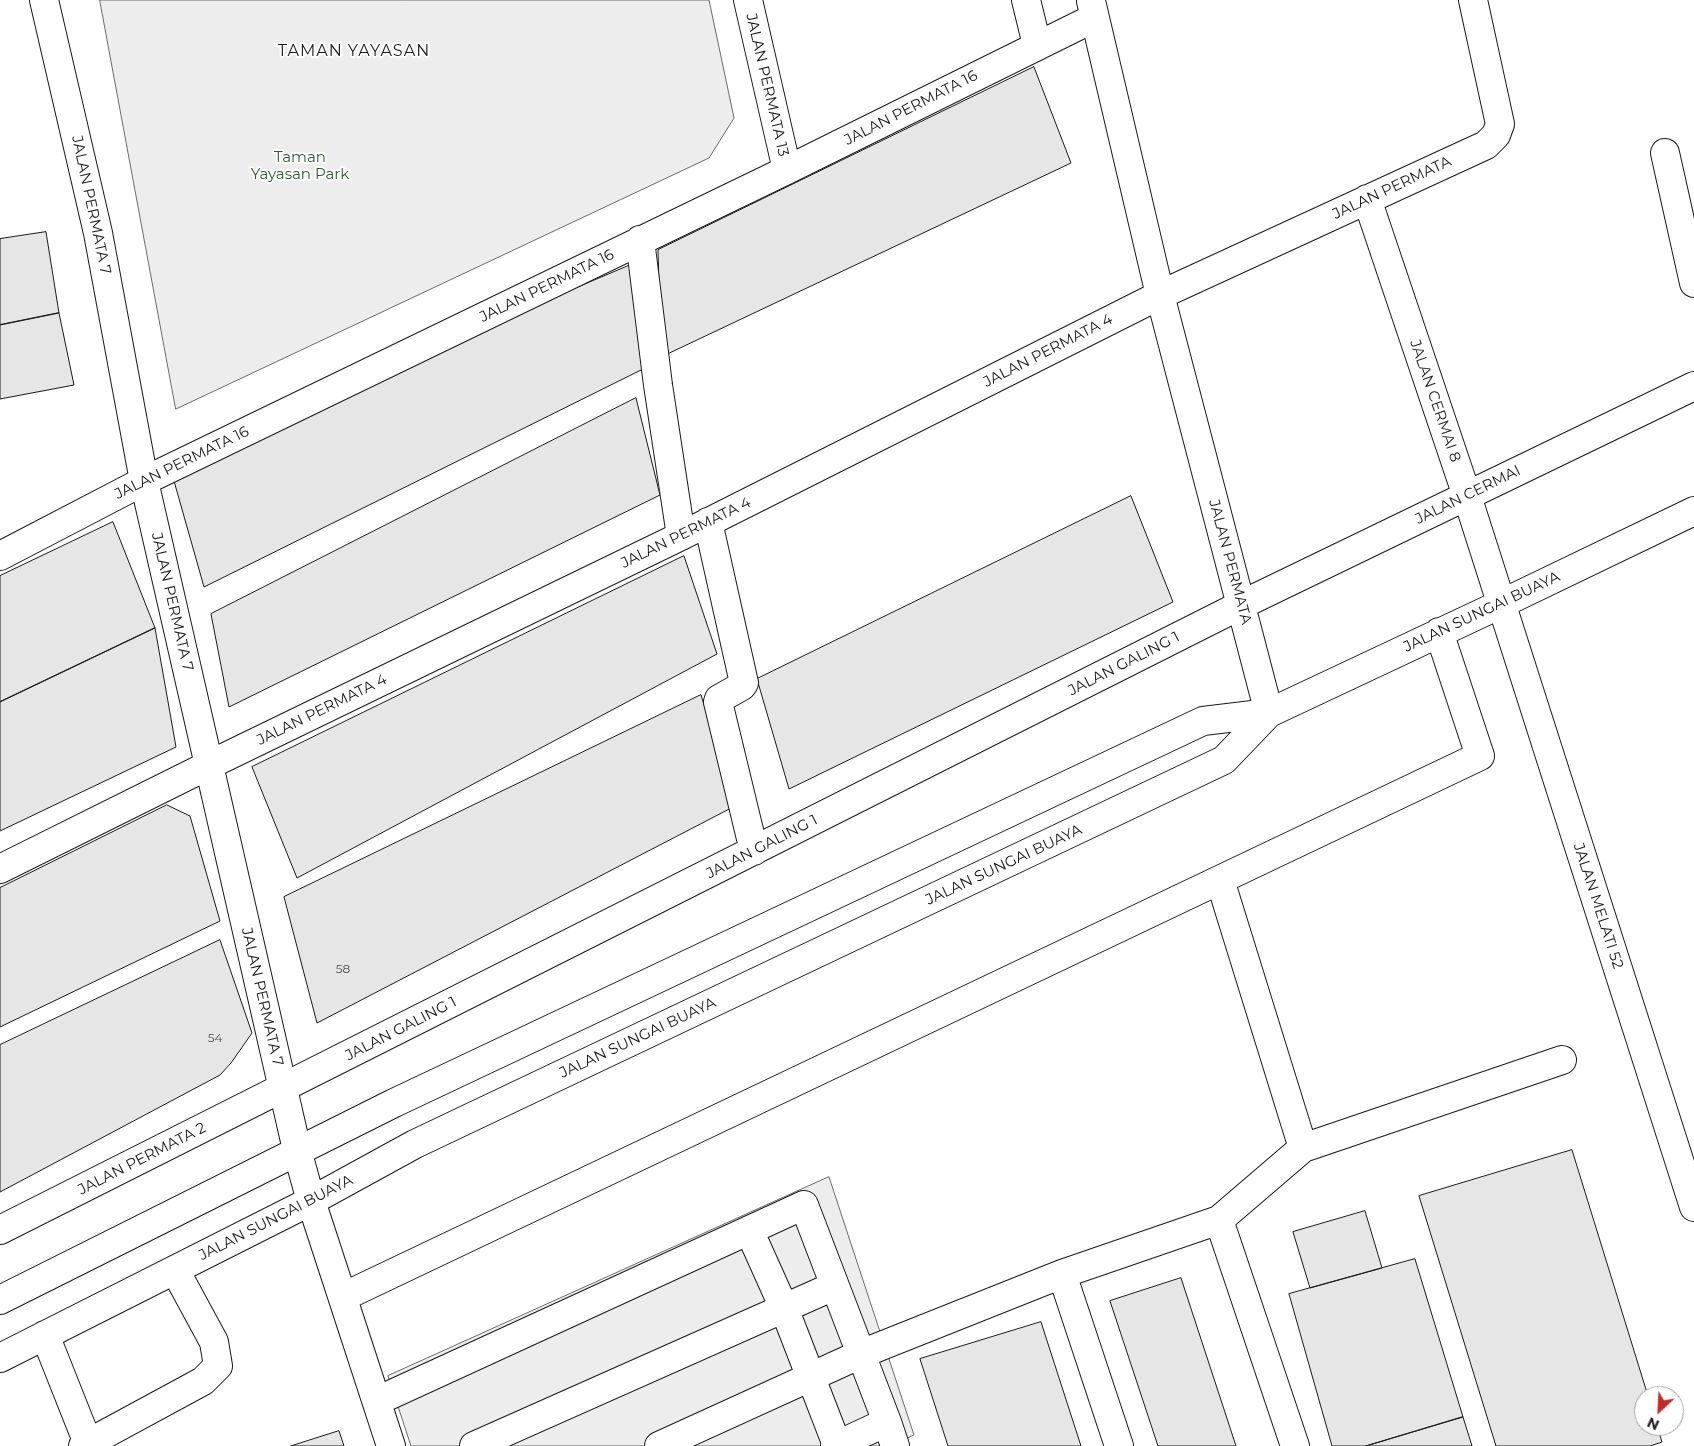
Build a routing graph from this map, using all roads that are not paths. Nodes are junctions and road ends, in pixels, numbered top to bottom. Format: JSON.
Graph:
{"nodes":[{"id":1,"x":44,"y":0,"type":"edge"},
{"id":2,"x":748,"y":0,"type":"edge"},
{"id":3,"x":1026,"y":0,"type":"edge"},
{"id":4,"x":1473,"y":0,"type":"edge"},
{"id":5,"x":1092,"y":9,"type":"edge"},
{"id":6,"x":1037,"y":45,"type":"junction"},
{"id":7,"x":1665,"y":153,"type":"dead end"},
{"id":8,"x":787,"y":170,"type":"junction"},
{"id":9,"x":1367,"y":199,"type":"junction"},
{"id":10,"x":640,"y":240,"type":"junction"},
{"id":11,"x":1694,"y":282,"type":"edge"},
{"id":12,"x":1160,"y":295,"type":"junction"},
{"id":13,"x":1694,"y":386,"type":"edge"},
{"id":14,"x":144,"y":481,"type":"junction"},
{"id":15,"x":1466,"y":496,"type":"junction"},
{"id":16,"x":1694,"y":511,"type":"edge"},
{"id":17,"x":708,"y":522,"type":"junction"},
{"id":18,"x":682,"y":536,"type":"junction"},
{"id":19,"x":0,"y":556,"type":"edge"},
{"id":20,"x":1501,"y":604,"type":"junction"},
{"id":21,"x":1242,"y":605,"type":"junction"},
{"id":22,"x":1439,"y":632,"type":"junction"},
{"id":23,"x":1269,"y":712,"type":"junction"},
{"id":24,"x":209,"y":765,"type":"junction"},
{"id":25,"x":754,"y":851,"type":"junction"},
{"id":26,"x":0,"y":869,"type":"edge"},
{"id":27,"x":1220,"y":880,"type":"junction"},
{"id":28,"x":1562,"y":1060,"type":"dead end"},
{"id":29,"x":284,"y":1088,"type":"junction"},
{"id":30,"x":1302,"y":1148,"type":"junction"},
{"id":31,"x":297,"y":1150,"type":"junction"},
{"id":32,"x":311,"y":1201,"type":"junction"},
{"id":33,"x":1694,"y":1208,"type":"edge"},
{"id":34,"x":1219,"y":1220,"type":"junction"},
{"id":35,"x":0,"y":1230,"type":"edge"},
{"id":36,"x":750,"y":1230,"type":"junction"},
{"id":37,"x":175,"y":1270,"type":"junction"},
{"id":38,"x":1062,"y":1274,"type":"junction"},
{"id":39,"x":834,"y":1286,"type":"junction"},
{"id":40,"x":343,"y":1297,"type":"junction"},
{"id":41,"x":0,"y":1300,"type":"edge"},
{"id":42,"x":784,"y":1308,"type":"junction"},
{"id":43,"x":45,"y":1335,"type":"junction"},
{"id":44,"x":860,"y":1354,"type":"junction"},
{"id":45,"x":0,"y":1358,"type":"edge"},
{"id":46,"x":810,"y":1377,"type":"junction"},
{"id":47,"x":377,"y":1401,"type":"junction"},
{"id":48,"x":891,"y":1434,"type":"edge"},
{"id":49,"x":87,"y":1445,"type":"edge"},
{"id":50,"x":836,"y":1445,"type":"edge"},
{"id":51,"x":391,"y":1446,"type":"edge"},
{"id":52,"x":474,"y":1446,"type":"edge"},
{"id":53,"x":659,"y":1446,"type":"edge"},
{"id":54,"x":1119,"y":1446,"type":"edge"},
{"id":55,"x":1295,"y":1446,"type":"edge"}],
"edges":[{"from":1,"to":14,"type":"street","name":"JALAN PERMATA 7"},
{"from":2,"to":8,"type":"street","name":"JALAN PERMATA 13"},
{"from":3,"to":6,"type":"street"},
{"from":4,"to":9,"type":"street","name":"JALAN PERMATA"},
{"from":5,"to":6,"type":"street","name":"JALAN PERMATA 16"},
{"from":5,"to":12,"type":"street","name":"JALAN PERMATA"},
{"from":6,"to":8,"type":"street","name":"JALAN PERMATA 16"},
{"from":7,"to":11,"type":"street"},
{"from":8,"to":10,"type":"street","name":"JALAN PERMATA 16"},
{"from":9,"to":12,"type":"street","name":"JALAN PERMATA"},
{"from":9,"to":15,"type":"street","name":"JALAN CERMAI 8"},
{"from":10,"to":14,"type":"street","name":"JALAN PERMATA 16"},
{"from":10,"to":18,"type":"street"},
{"from":12,"to":17,"type":"street","name":"JALAN PERMATA 4"},
{"from":12,"to":21,"type":"street","name":"JALAN PERMATA"},
{"from":13,"to":15,"type":"street","name":"JALAN CERMAI"},
{"from":14,"to":19,"type":"street","name":"JALAN PERMATA 16"},
{"from":14,"to":24,"type":"street","name":"JALAN PERMATA 7"},
{"from":15,"to":20,"type":"street","name":"JALAN CERMAI 8"},
{"from":15,"to":21,"type":"street","name":"JALAN CERMAI"},
{"from":16,"to":20,"type":"street","name":"JALAN SUNGAI BUAYA"},
{"from":17,"to":18,"type":"street","name":"JALAN PERMATA 4"},
{"from":17,"to":25,"type":"street"},
{"from":18,"to":24,"type":"street","name":"JALAN PERMATA 4"},
{"from":20,"to":22,"type":"street","name":"JALAN SUNGAI BUAYA"},
{"from":20,"to":33,"type":"street","name":"JALAN MELATI 52"},
{"from":21,"to":23,"type":"street","name":"JALAN PERMATA"},
{"from":21,"to":25,"type":"street","name":"JALAN GALING 1"},
{"from":22,"to":23,"type":"street","name":"JALAN SUNGAI BUAYA"},
{"from":22,"to":27,"type":"street"},
{"from":23,"to":31,"type":"street","name":"JALAN SUNGAI BUAYA"},
{"from":23,"to":32,"type":"street","name":"JALAN SUNGAI BUAYA"},
{"from":24,"to":26,"type":"street"},
{"from":24,"to":29,"type":"street","name":"JALAN PERMATA 7"},
{"from":25,"to":29,"type":"street","name":"JALAN GALING 1"},
{"from":27,"to":30,"type":"street"},
{"from":27,"to":40,"type":"street"},
{"from":28,"to":30,"type":"street"},
{"from":29,"to":31,"type":"street","name":"JALAN PERMATA 7"},
{"from":29,"to":35,"type":"street","name":"JALAN PERMATA 2"},
{"from":30,"to":34,"type":"street"},
{"from":31,"to":32,"type":"street","name":"JALAN PERMATA 7"},
{"from":31,"to":41,"type":"street","name":"JALAN SUNGAI BUAYA"},
{"from":32,"to":37,"type":"street","name":"JALAN SUNGAI BUAYA"},
{"from":32,"to":40,"type":"street","name":"JALAN PERMATA 7"},
{"from":34,"to":38,"type":"street"},
{"from":34,"to":55,"type":"street"},
{"from":36,"to":39,"type":"street"},
{"from":36,"to":42,"type":"street"},
{"from":36,"to":47,"type":"street"},
{"from":37,"to":43,"type":"street","name":"JALAN SUNGAI BUAYA"},
{"from":37,"to":49,"type":"street"},
{"from":38,"to":44,"type":"street"},
{"from":38,"to":54,"type":"street"},
{"from":39,"to":42,"type":"street"},
{"from":39,"to":44,"type":"street"},
{"from":40,"to":47,"type":"street","name":"JALAN PERMATA 7"},
{"from":42,"to":46,"type":"street"},
{"from":42,"to":52,"type":"street"},
{"from":43,"to":45,"type":"street","name":"JALAN SUNGAI BUAYA"},
{"from":43,"to":49,"type":"street"},
{"from":44,"to":46,"type":"street"},
{"from":44,"to":48,"type":"street"},
{"from":46,"to":50,"type":"street"},
{"from":46,"to":53,"type":"street"},
{"from":47,"to":51,"type":"street","name":"JALAN PERMATA 7"},
{"from":48,"to":50,"type":"street"}]}
